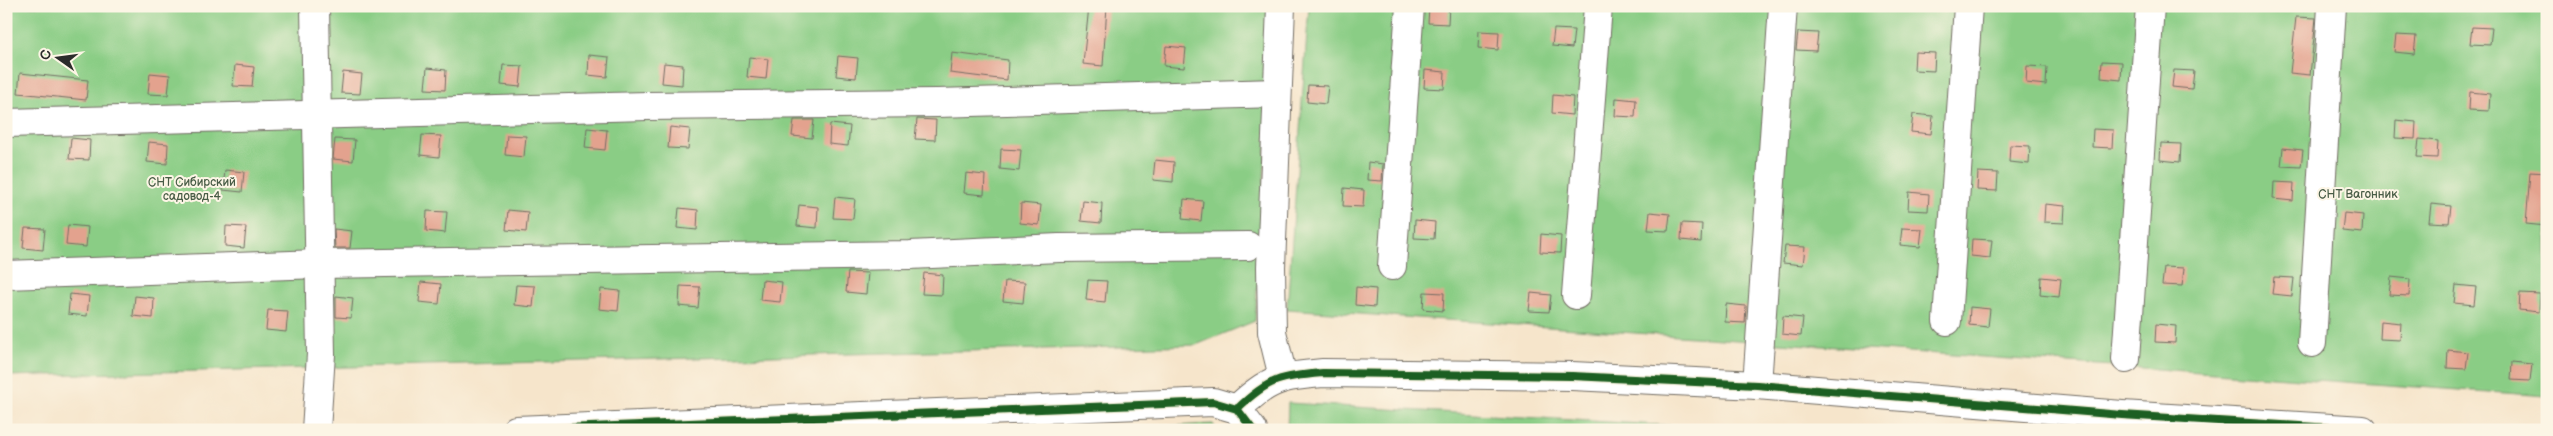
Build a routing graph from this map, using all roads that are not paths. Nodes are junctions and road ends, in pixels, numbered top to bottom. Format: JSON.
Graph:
{"nodes":[{"id":1,"x":315,"y":6,"type":"edge"},
{"id":2,"x":1281,"y":6,"type":"edge"},
{"id":3,"x":1410,"y":6,"type":"edge"},
{"id":4,"x":1598,"y":6,"type":"edge"},
{"id":5,"x":1783,"y":6,"type":"edge"},
{"id":6,"x":1968,"y":6,"type":"edge"},
{"id":7,"x":2150,"y":6,"type":"edge"},
{"id":8,"x":2332,"y":6,"type":"edge"},
{"id":9,"x":1277,"y":92,"type":"junction"},
{"id":10,"x":318,"y":113,"type":"junction"},
{"id":11,"x":6,"y":123,"type":"edge"},
{"id":12,"x":1248,"y":246,"type":"dead end"},
{"id":13,"x":320,"y":264,"type":"junction"},
{"id":14,"x":1392,"y":266,"type":"dead end"},
{"id":15,"x":6,"y":275,"type":"edge"},
{"id":16,"x":1576,"y":295,"type":"dead end"},
{"id":17,"x":1947,"y":321,"type":"dead end"},
{"id":18,"x":2312,"y":343,"type":"dead end"},
{"id":19,"x":2126,"y":359,"type":"dead end"},
{"id":20,"x":1283,"y":376,"type":"junction"},
{"id":21,"x":1757,"y":385,"type":"junction"},
{"id":22,"x":1245,"y":419,"type":"edge"},
{"id":23,"x":316,"y":430,"type":"edge"},
{"id":24,"x":516,"y":430,"type":"edge"},
{"id":25,"x":2363,"y":430,"type":"edge"}],
"edges":[{"from":1,"to":10,"type":"street"},
{"from":2,"to":9,"type":"street"},
{"from":3,"to":14,"type":"street"},
{"from":4,"to":16,"type":"street"},
{"from":5,"to":21,"type":"street"},
{"from":6,"to":17,"type":"street"},
{"from":7,"to":19,"type":"street"},
{"from":8,"to":18,"type":"street"},
{"from":9,"to":10,"type":"street"},
{"from":9,"to":20,"type":"street"},
{"from":10,"to":11,"type":"street"},
{"from":10,"to":13,"type":"street"},
{"from":12,"to":13,"type":"street"},
{"from":13,"to":15,"type":"street"},
{"from":13,"to":23,"type":"street"},
{"from":20,"to":21,"type":"street"},
{"from":20,"to":22,"type":"street"},
{"from":21,"to":25,"type":"street"},
{"from":22,"to":24,"type":"street"}]}
